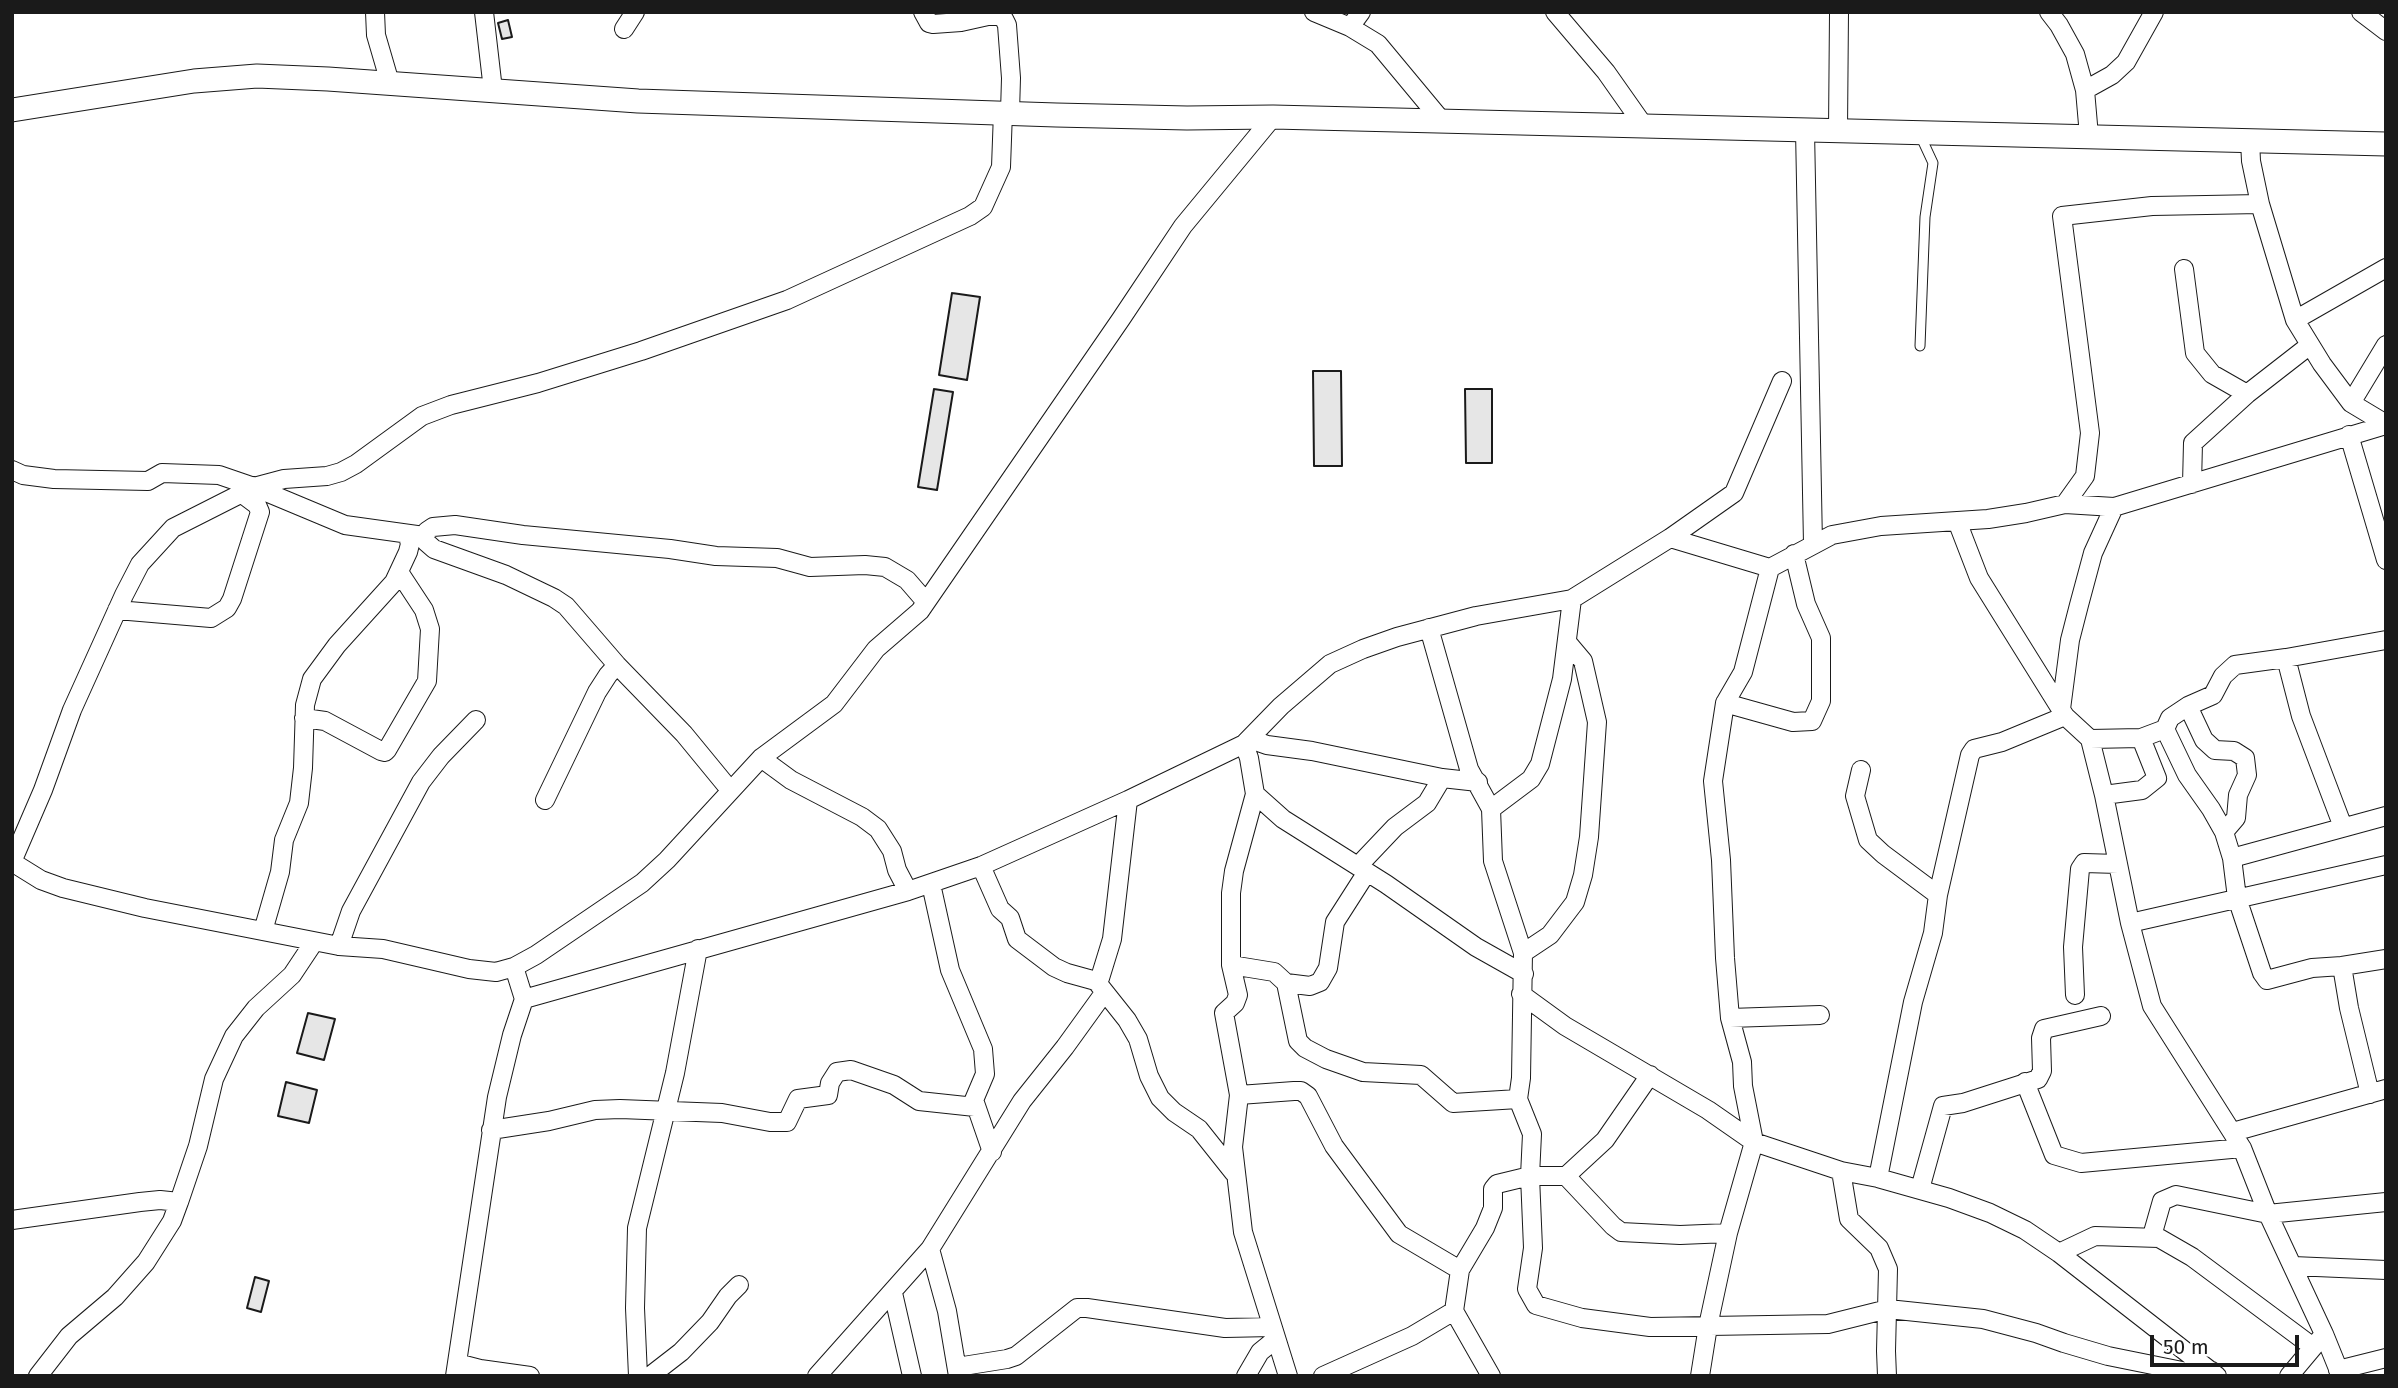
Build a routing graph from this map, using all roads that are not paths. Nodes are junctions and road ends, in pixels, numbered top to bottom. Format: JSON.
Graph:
{"nodes":[{"id":1,"x":375,"y":12,"type":"edge"},
{"id":2,"x":484,"y":12,"type":"edge"},
{"id":3,"x":635,"y":12,"type":"edge"},
{"id":4,"x":923,"y":12,"type":"edge"},
{"id":5,"x":1314,"y":12,"type":"edge"},
{"id":6,"x":1555,"y":12,"type":"edge"},
{"id":7,"x":1839,"y":12,"type":"edge"},
{"id":8,"x":2049,"y":12,"type":"edge"},
{"id":9,"x":2154,"y":12,"type":"edge"},
{"id":10,"x":2361,"y":12,"type":"edge"},
{"id":11,"x":1356,"y":19,"type":"edge"},
{"id":12,"x":624,"y":29,"type":"dead end"},
{"id":13,"x":2385,"y":30,"type":"edge"},
{"id":14,"x":390,"y":83,"type":"junction"},
{"id":15,"x":493,"y":90,"type":"junction"},
{"id":16,"x":2085,"y":90,"type":"junction"},
{"id":17,"x":12,"y":110,"type":"edge"},
{"id":18,"x":1007,"y":112,"type":"junction"},
{"id":19,"x":1273,"y":117,"type":"junction"},
{"id":20,"x":1442,"y":121,"type":"junction"},
{"id":21,"x":1644,"y":126,"type":"junction"},
{"id":22,"x":1805,"y":130,"type":"junction"},
{"id":23,"x":1838,"y":130,"type":"junction"},
{"id":24,"x":1919,"y":132,"type":"junction"},
{"id":25,"x":2089,"y":136,"type":"junction"},
{"id":26,"x":2250,"y":140,"type":"junction"},
{"id":27,"x":2386,"y":144,"type":"edge"},
{"id":28,"x":2260,"y":204,"type":"junction"},
{"id":29,"x":2386,"y":268,"type":"edge"},
{"id":30,"x":2184,"y":269,"type":"dead end"},
{"id":31,"x":2295,"y":320,"type":"junction"},
{"id":32,"x":2310,"y":345,"type":"junction"},
{"id":33,"x":2386,"y":345,"type":"edge"},
{"id":34,"x":1920,"y":346,"type":"dead end"},
{"id":35,"x":1782,"y":381,"type":"dead end"},
{"id":36,"x":2247,"y":394,"type":"junction"},
{"id":37,"x":2351,"y":403,"type":"junction"},
{"id":38,"x":2386,"y":424,"type":"edge"},
{"id":39,"x":2349,"y":435,"type":"junction"},
{"id":40,"x":16,"y":477,"type":"edge"},
{"id":41,"x":2192,"y":484,"type":"junction"},
{"id":42,"x":247,"y":490,"type":"junction"},
{"id":43,"x":2065,"y":504,"type":"junction"},
{"id":44,"x":2114,"y":507,"type":"junction"},
{"id":45,"x":1957,"y":521,"type":"junction"},
{"id":46,"x":416,"y":536,"type":"junction"},
{"id":47,"x":1670,"y":538,"type":"junction"},
{"id":48,"x":1813,"y":544,"type":"junction"},
{"id":49,"x":1794,"y":554,"type":"junction"},
{"id":50,"x":2386,"y":560,"type":"edge"},
{"id":51,"x":1770,"y":568,"type":"junction"},
{"id":52,"x":399,"y":572,"type":"junction"},
{"id":53,"x":1572,"y":598,"type":"junction"},
{"id":54,"x":926,"y":601,"type":"junction"},
{"id":55,"x":117,"y":610,"type":"junction"},
{"id":56,"x":1429,"y":628,"type":"junction"},
{"id":57,"x":2386,"y":640,"type":"edge"},
{"id":58,"x":1567,"y":642,"type":"junction"},
{"id":59,"x":2286,"y":658,"type":"junction"},
{"id":60,"x":617,"y":666,"type":"junction"},
{"id":61,"x":1726,"y":702,"type":"junction"},
{"id":62,"x":2188,"y":706,"type":"junction"},
{"id":63,"x":2063,"y":713,"type":"junction"},
{"id":64,"x":304,"y":718,"type":"junction"},
{"id":65,"x":476,"y":720,"type":"dead end"},
{"id":66,"x":2165,"y":729,"type":"junction"},
{"id":67,"x":2141,"y":738,"type":"junction"},
{"id":68,"x":2090,"y":739,"type":"junction"},
{"id":69,"x":1247,"y":742,"type":"junction"},
{"id":70,"x":761,"y":758,"type":"junction"},
{"id":71,"x":1861,"y":770,"type":"dead end"},
{"id":72,"x":1442,"y":778,"type":"junction"},
{"id":73,"x":1478,"y":782,"type":"junction"},
{"id":74,"x":730,"y":790,"type":"junction"},
{"id":75,"x":1255,"y":794,"type":"junction"},
{"id":76,"x":2104,"y":795,"type":"junction"},
{"id":77,"x":545,"y":800,"type":"dead end"},
{"id":78,"x":1128,"y":800,"type":"junction"},
{"id":79,"x":1491,"y":809,"type":"junction"},
{"id":80,"x":2386,"y":816,"type":"edge"},
{"id":81,"x":2343,"y":827,"type":"junction"},
{"id":82,"x":2224,"y":832,"type":"junction"},
{"id":83,"x":2232,"y":858,"type":"junction"},
{"id":84,"x":12,"y":862,"type":"edge"},
{"id":85,"x":2118,"y":864,"type":"junction"},
{"id":86,"x":2386,"y":865,"type":"edge"},
{"id":87,"x":981,"y":866,"type":"junction"},
{"id":88,"x":1363,"y":869,"type":"junction"},
{"id":89,"x":931,"y":884,"type":"junction"},
{"id":90,"x":908,"y":891,"type":"junction"},
{"id":91,"x":1938,"y":895,"type":"junction"},
{"id":92,"x":2237,"y":898,"type":"junction"},
{"id":93,"x":2130,"y":923,"type":"junction"},
{"id":94,"x":263,"y":931,"type":"junction"},
{"id":95,"x":314,"y":942,"type":"junction"},
{"id":96,"x":339,"y":946,"type":"junction"},
{"id":97,"x":698,"y":949,"type":"junction"},
{"id":98,"x":1523,"y":953,"type":"junction"},
{"id":99,"x":2386,"y":959,"type":"edge"},
{"id":100,"x":1231,"y":965,"type":"junction"},
{"id":101,"x":2342,"y":966,"type":"junction"},
{"id":102,"x":514,"y":967,"type":"junction"},
{"id":103,"x":1524,"y":974,"type":"junction"},
{"id":104,"x":1286,"y":984,"type":"junction"},
{"id":105,"x":1100,"y":987,"type":"junction"},
{"id":106,"x":1521,"y":995,"type":"junction"},
{"id":107,"x":2074,"y":995,"type":"dead end"},
{"id":108,"x":524,"y":999,"type":"junction"},
{"id":109,"x":1821,"y":1015,"type":"dead end"},
{"id":110,"x":2101,"y":1016,"type":"dead end"},
{"id":111,"x":1730,"y":1018,"type":"junction"},
{"id":112,"x":1650,"y":1075,"type":"junction"},
{"id":113,"x":2025,"y":1082,"type":"junction"},
{"id":114,"x":2378,"y":1091,"type":"edge"},
{"id":115,"x":1238,"y":1095,"type":"junction"},
{"id":116,"x":1518,"y":1099,"type":"junction"},
{"id":117,"x":975,"y":1107,"type":"junction"},
{"id":118,"x":666,"y":1110,"type":"junction"},
{"id":119,"x":491,"y":1130,"type":"junction"},
{"id":120,"x":2233,"y":1132,"type":"junction"},
{"id":121,"x":1754,"y":1142,"type":"junction"},
{"id":122,"x":2242,"y":1148,"type":"junction"},
{"id":123,"x":992,"y":1152,"type":"junction"},
{"id":124,"x":1841,"y":1171,"type":"junction"},
{"id":125,"x":1530,"y":1176,"type":"junction"},
{"id":126,"x":1566,"y":1176,"type":"junction"},
{"id":127,"x":1878,"y":1178,"type":"junction"},
{"id":128,"x":1238,"y":1179,"type":"junction"},
{"id":129,"x":1920,"y":1189,"type":"junction"},
{"id":130,"x":179,"y":1202,"type":"junction"},
{"id":131,"x":2386,"y":1202,"type":"edge"},
{"id":132,"x":2268,"y":1214,"type":"junction"},
{"id":133,"x":12,"y":1220,"type":"edge"},
{"id":134,"x":1728,"y":1233,"type":"junction"},
{"id":135,"x":2152,"y":1236,"type":"junction"},
{"id":136,"x":930,"y":1249,"type":"junction"},
{"id":137,"x":2059,"y":1253,"type":"junction"},
{"id":138,"x":2293,"y":1266,"type":"junction"},
{"id":139,"x":1460,"y":1270,"type":"junction"},
{"id":140,"x":2386,"y":1270,"type":"edge"},
{"id":141,"x":739,"y":1285,"type":"dead end"},
{"id":142,"x":893,"y":1293,"type":"junction"},
{"id":143,"x":1888,"y":1309,"type":"junction"},
{"id":144,"x":1454,"y":1311,"type":"junction"},
{"id":145,"x":1707,"y":1326,"type":"junction"},
{"id":146,"x":1274,"y":1333,"type":"junction"},
{"id":147,"x":2319,"y":1341,"type":"junction"},
{"id":148,"x":2386,"y":1358,"type":"edge"},
{"id":149,"x":456,"y":1369,"type":"edge"},
{"id":150,"x":958,"y":1371,"type":"edge"},
{"id":151,"x":2339,"y":1373,"type":"edge"},
{"id":152,"x":2215,"y":1374,"type":"edge"},
{"id":153,"x":38,"y":1376,"type":"edge"},
{"id":154,"x":530,"y":1376,"type":"edge"},
{"id":155,"x":638,"y":1376,"type":"edge"},
{"id":156,"x":650,"y":1376,"type":"edge"},
{"id":157,"x":817,"y":1376,"type":"edge"},
{"id":158,"x":912,"y":1376,"type":"edge"},
{"id":159,"x":1246,"y":1376,"type":"edge"},
{"id":160,"x":1288,"y":1376,"type":"edge"},
{"id":161,"x":1323,"y":1376,"type":"edge"},
{"id":162,"x":1491,"y":1376,"type":"edge"},
{"id":163,"x":1700,"y":1376,"type":"edge"},
{"id":164,"x":1887,"y":1376,"type":"edge"},
{"id":165,"x":2289,"y":1376,"type":"edge"}],
"edges":[{"from":1,"to":14,"type":"street"},
{"from":2,"to":15,"type":"street"},
{"from":3,"to":12,"type":"street"},
{"from":4,"to":18,"type":"street"},
{"from":5,"to":11,"type":"street"},
{"from":6,"to":21,"type":"street"},
{"from":7,"to":23,"type":"street"},
{"from":8,"to":16,"type":"street"},
{"from":9,"to":16,"type":"street"},
{"from":10,"to":13,"type":"street"},
{"from":11,"to":20,"type":"street"},
{"from":14,"to":15,"type":"street"},
{"from":14,"to":17,"type":"street"},
{"from":15,"to":18,"type":"street"},
{"from":16,"to":25,"type":"street"},
{"from":18,"to":19,"type":"street"},
{"from":18,"to":42,"type":"street"},
{"from":19,"to":20,"type":"street"},
{"from":19,"to":54,"type":"street"},
{"from":20,"to":21,"type":"street"},
{"from":21,"to":22,"type":"street"},
{"from":22,"to":23,"type":"street"},
{"from":22,"to":48,"type":"street"},
{"from":23,"to":24,"type":"street"},
{"from":24,"to":25,"type":"street"},
{"from":24,"to":34,"type":"lane"},
{"from":25,"to":26,"type":"street"},
{"from":26,"to":27,"type":"street"},
{"from":26,"to":28,"type":"street"},
{"from":28,"to":31,"type":"street"},
{"from":28,"to":43,"type":"street"},
{"from":29,"to":31,"type":"street"},
{"from":30,"to":36,"type":"street"},
{"from":31,"to":32,"type":"street"},
{"from":32,"to":36,"type":"street"},
{"from":32,"to":37,"type":"street"},
{"from":33,"to":37,"type":"street"},
{"from":35,"to":47,"type":"street"},
{"from":36,"to":41,"type":"street"},
{"from":37,"to":38,"type":"street"},
{"from":38,"to":39,"type":"street"},
{"from":39,"to":41,"type":"street"},
{"from":39,"to":50,"type":"street"},
{"from":40,"to":42,"type":"street"},
{"from":41,"to":44,"type":"street"},
{"from":42,"to":46,"type":"street"},
{"from":42,"to":55,"type":"street"},
{"from":42,"to":55,"type":"street"},
{"from":43,"to":44,"type":"street"},
{"from":43,"to":45,"type":"street"},
{"from":44,"to":63,"type":"street"},
{"from":45,"to":48,"type":"street"},
{"from":45,"to":63,"type":"street"},
{"from":46,"to":52,"type":"street"},
{"from":46,"to":54,"type":"street"},
{"from":46,"to":60,"type":"street"},
{"from":47,"to":51,"type":"street"},
{"from":47,"to":53,"type":"street"},
{"from":48,"to":49,"type":"street"},
{"from":49,"to":51,"type":"street"},
{"from":49,"to":61,"type":"street"},
{"from":51,"to":61,"type":"street"},
{"from":52,"to":64,"type":"street"},
{"from":52,"to":64,"type":"street"},
{"from":53,"to":56,"type":"street"},
{"from":53,"to":58,"type":"street"},
{"from":54,"to":70,"type":"street"},
{"from":55,"to":84,"type":"street"},
{"from":56,"to":69,"type":"street"},
{"from":56,"to":73,"type":"street"},
{"from":57,"to":59,"type":"street"},
{"from":58,"to":79,"type":"street"},
{"from":58,"to":98,"type":"street"},
{"from":59,"to":62,"type":"street"},
{"from":59,"to":81,"type":"street"},
{"from":60,"to":74,"type":"street"},
{"from":60,"to":77,"type":"street"},
{"from":61,"to":111,"type":"street"},
{"from":62,"to":66,"type":"street"},
{"from":62,"to":82,"type":"street"},
{"from":63,"to":68,"type":"street"},
{"from":63,"to":91,"type":"street"},
{"from":64,"to":94,"type":"street"},
{"from":65,"to":96,"type":"street"},
{"from":66,"to":67,"type":"street"},
{"from":66,"to":82,"type":"street"},
{"from":67,"to":68,"type":"street"},
{"from":67,"to":76,"type":"street"},
{"from":68,"to":76,"type":"street"},
{"from":69,"to":72,"type":"street"},
{"from":69,"to":75,"type":"street"},
{"from":69,"to":78,"type":"street"},
{"from":70,"to":74,"type":"street"},
{"from":70,"to":90,"type":"street"},
{"from":71,"to":91,"type":"street"},
{"from":72,"to":73,"type":"street"},
{"from":72,"to":88,"type":"street"},
{"from":73,"to":79,"type":"street"},
{"from":74,"to":102,"type":"street"},
{"from":75,"to":88,"type":"street"},
{"from":75,"to":100,"type":"street"},
{"from":76,"to":85,"type":"street"},
{"from":78,"to":87,"type":"street"},
{"from":78,"to":105,"type":"street"},
{"from":79,"to":98,"type":"street"},
{"from":80,"to":81,"type":"street"},
{"from":81,"to":83,"type":"street"},
{"from":82,"to":83,"type":"street"},
{"from":83,"to":92,"type":"street"},
{"from":84,"to":94,"type":"street"},
{"from":85,"to":93,"type":"street"},
{"from":85,"to":107,"type":"street"},
{"from":86,"to":92,"type":"street"},
{"from":87,"to":89,"type":"street"},
{"from":87,"to":105,"type":"street"},
{"from":88,"to":103,"type":"street"},
{"from":88,"to":104,"type":"street"},
{"from":89,"to":90,"type":"street"},
{"from":89,"to":117,"type":"street"},
{"from":90,"to":97,"type":"street"},
{"from":91,"to":127,"type":"street"},
{"from":92,"to":93,"type":"street"},
{"from":92,"to":101,"type":"street"},
{"from":93,"to":120,"type":"street"},
{"from":94,"to":95,"type":"street"},
{"from":95,"to":96,"type":"street"},
{"from":95,"to":130,"type":"street"},
{"from":96,"to":102,"type":"street"},
{"from":97,"to":108,"type":"street"},
{"from":97,"to":118,"type":"street"},
{"from":98,"to":103,"type":"street"},
{"from":99,"to":101,"type":"street"},
{"from":100,"to":104,"type":"street"},
{"from":100,"to":115,"type":"street"},
{"from":101,"to":114,"type":"street"},
{"from":102,"to":108,"type":"street"},
{"from":103,"to":106,"type":"street"},
{"from":104,"to":116,"type":"street"},
{"from":105,"to":123,"type":"street"},
{"from":105,"to":128,"type":"street"},
{"from":106,"to":112,"type":"street"},
{"from":106,"to":116,"type":"street"},
{"from":108,"to":119,"type":"street"},
{"from":109,"to":111,"type":"street"},
{"from":110,"to":113,"type":"street"},
{"from":111,"to":121,"type":"street"},
{"from":112,"to":121,"type":"street"},
{"from":112,"to":126,"type":"street"},
{"from":113,"to":122,"type":"street"},
{"from":113,"to":129,"type":"street"},
{"from":114,"to":120,"type":"street"},
{"from":115,"to":128,"type":"street"},
{"from":115,"to":139,"type":"street"},
{"from":116,"to":125,"type":"street"},
{"from":117,"to":118,"type":"street"},
{"from":117,"to":123,"type":"street"},
{"from":118,"to":119,"type":"street"},
{"from":118,"to":155,"type":"street"},
{"from":119,"to":149,"type":"street"},
{"from":120,"to":122,"type":"street"},
{"from":121,"to":124,"type":"street"},
{"from":121,"to":134,"type":"street"},
{"from":122,"to":132,"type":"street"},
{"from":123,"to":136,"type":"street"},
{"from":124,"to":127,"type":"street"},
{"from":124,"to":143,"type":"street"},
{"from":125,"to":126,"type":"street"},
{"from":125,"to":139,"type":"street"},
{"from":125,"to":145,"type":"street"},
{"from":126,"to":134,"type":"street"},
{"from":127,"to":129,"type":"street"},
{"from":128,"to":146,"type":"street"},
{"from":129,"to":137,"type":"street"},
{"from":130,"to":133,"type":"street"},
{"from":130,"to":153,"type":"street"},
{"from":131,"to":132,"type":"street"},
{"from":132,"to":135,"type":"street"},
{"from":132,"to":138,"type":"street"},
{"from":134,"to":145,"type":"street"},
{"from":135,"to":137,"type":"street"},
{"from":135,"to":147,"type":"street"},
{"from":136,"to":142,"type":"street"},
{"from":136,"to":150,"type":"street"},
{"from":137,"to":152,"type":"street"},
{"from":138,"to":140,"type":"street"},
{"from":138,"to":147,"type":"street"},
{"from":139,"to":144,"type":"street"},
{"from":141,"to":156,"type":"street"},
{"from":142,"to":157,"type":"street"},
{"from":142,"to":158,"type":"street"},
{"from":143,"to":145,"type":"street"},
{"from":143,"to":152,"type":"street"},
{"from":143,"to":164,"type":"street"},
{"from":144,"to":161,"type":"street"},
{"from":144,"to":162,"type":"street"},
{"from":145,"to":163,"type":"street"},
{"from":146,"to":150,"type":"street"},
{"from":146,"to":159,"type":"street"},
{"from":146,"to":160,"type":"street"},
{"from":147,"to":151,"type":"street"},
{"from":147,"to":165,"type":"street"},
{"from":148,"to":151,"type":"street"},
{"from":149,"to":154,"type":"street"}]}
